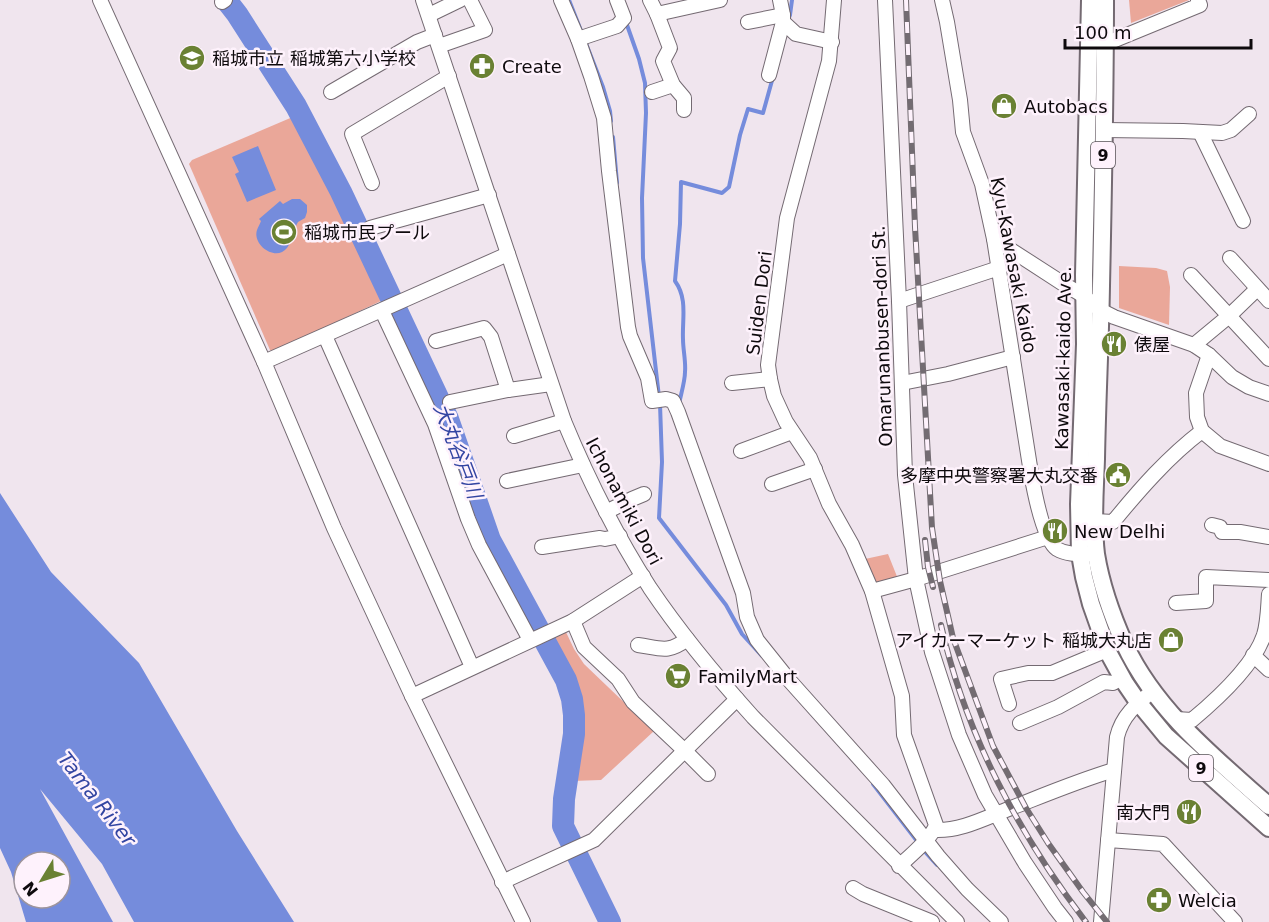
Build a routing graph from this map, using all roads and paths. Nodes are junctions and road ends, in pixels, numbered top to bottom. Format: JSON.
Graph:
{"nodes":[{"id":1,"x":100,"y":0,"type":"edge"},
{"id":2,"x":423,"y":0,"type":"edge"},
{"id":3,"x":460,"y":0,"type":"edge"},
{"id":4,"x":470,"y":0,"type":"edge"},
{"id":5,"x":561,"y":0,"type":"edge"},
{"id":6,"x":617,"y":0,"type":"edge"},
{"id":7,"x":650,"y":0,"type":"edge"},
{"id":8,"x":720,"y":0,"type":"edge"},
{"id":9,"x":780,"y":0,"type":"edge"},
{"id":10,"x":834,"y":0,"type":"edge"},
{"id":11,"x":885,"y":0,"type":"edge"},
{"id":12,"x":942,"y":0,"type":"edge"},
{"id":13,"x":1090,"y":0,"type":"edge"},
{"id":14,"x":1105,"y":0,"type":"edge"},
{"id":15,"x":1198,"y":0,"type":"edge"},
{"id":16,"x":429,"y":15,"type":"junction"},
{"id":17,"x":657,"y":15,"type":"junction"},
{"id":18,"x":783,"y":19,"type":"junction"},
{"id":19,"x":748,"y":22,"type":"dead end"},
{"id":20,"x":584,"y":37,"type":"junction"},
{"id":21,"x":437,"y":41,"type":"junction"},
{"id":22,"x":832,"y":42,"type":"junction"},
{"id":23,"x":1105,"y":44,"type":"junction"},
{"id":24,"x":769,"y":75,"type":"dead end"},
{"id":25,"x":449,"y":76,"type":"junction"},
{"id":26,"x":673,"y":85,"type":"junction"},
{"id":27,"x":331,"y":92,"type":"dead end"},
{"id":28,"x":652,"y":92,"type":"dead end"},
{"id":29,"x":684,"y":110,"type":"dead end"},
{"id":30,"x":1249,"y":114,"type":"dead end"},
{"id":31,"x":1104,"y":130,"type":"junction"},
{"id":32,"x":1200,"y":132,"type":"junction"},
{"id":33,"x":372,"y":183,"type":"dead end"},
{"id":34,"x":489,"y":195,"type":"junction"},
{"id":35,"x":1244,"y":221,"type":"dead end"},
{"id":36,"x":370,"y":228,"type":"dead end"},
{"id":37,"x":994,"y":239,"type":"junction"},
{"id":38,"x":508,"y":254,"type":"junction"},
{"id":39,"x":1230,"y":258,"type":"dead end"},
{"id":40,"x":999,"y":268,"type":"junction"},
{"id":41,"x":1191,"y":275,"type":"dead end"},
{"id":42,"x":1257,"y":289,"type":"junction"},
{"id":43,"x":1084,"y":296,"type":"junction"},
{"id":44,"x":900,"y":301,"type":"junction"},
{"id":45,"x":1269,"y":301,"type":"edge"},
{"id":46,"x":385,"y":309,"type":"junction"},
{"id":47,"x":1100,"y":309,"type":"junction"},
{"id":48,"x":1229,"y":316,"type":"junction"},
{"id":49,"x":324,"y":336,"type":"junction"},
{"id":50,"x":436,"y":341,"type":"dead end"},
{"id":51,"x":1194,"y":345,"type":"junction"},
{"id":52,"x":1209,"y":355,"type":"junction"},
{"id":53,"x":1013,"y":357,"type":"junction"},
{"id":54,"x":1269,"y":359,"type":"edge"},
{"id":55,"x":264,"y":362,"type":"junction"},
{"id":56,"x":770,"y":379,"type":"junction"},
{"id":57,"x":732,"y":383,"type":"dead end"},
{"id":58,"x":902,"y":383,"type":"junction"},
{"id":59,"x":551,"y":384,"type":"junction"},
{"id":60,"x":508,"y":390,"type":"junction"},
{"id":61,"x":1269,"y":394,"type":"edge"},
{"id":62,"x":450,"y":402,"type":"dead end"},
{"id":63,"x":564,"y":421,"type":"junction"},
{"id":64,"x":1202,"y":431,"type":"junction"},
{"id":65,"x":792,"y":432,"type":"junction"},
{"id":66,"x":514,"y":436,"type":"dead end"},
{"id":67,"x":741,"y":451,"type":"dead end"},
{"id":68,"x":1269,"y":464,"type":"edge"},
{"id":69,"x":583,"y":465,"type":"junction"},
{"id":70,"x":815,"y":469,"type":"junction"},
{"id":71,"x":507,"y":481,"type":"dead end"},
{"id":72,"x":772,"y":484,"type":"dead end"},
{"id":73,"x":644,"y":494,"type":"dead end"},
{"id":74,"x":606,"y":512,"type":"junction"},
{"id":75,"x":1095,"y":521,"type":"junction"},
{"id":76,"x":1212,"y":525,"type":"dead end"},
{"id":77,"x":620,"y":536,"type":"junction"},
{"id":78,"x":1048,"y":537,"type":"junction"},
{"id":79,"x":1269,"y":537,"type":"edge"},
{"id":80,"x":542,"y":547,"type":"dead end"},
{"id":81,"x":1088,"y":554,"type":"junction"},
{"id":82,"x":643,"y":576,"type":"junction"},
{"id":83,"x":916,"y":579,"type":"junction"},
{"id":84,"x":1269,"y":580,"type":"edge"},
{"id":85,"x":872,"y":591,"type":"junction"},
{"id":86,"x":1269,"y":594,"type":"edge"},
{"id":87,"x":1176,"y":603,"type":"dead end"},
{"id":88,"x":573,"y":621,"type":"junction"},
{"id":89,"x":1267,"y":635,"type":"edge"},
{"id":90,"x":536,"y":638,"type":"junction"},
{"id":91,"x":687,"y":639,"type":"junction"},
{"id":92,"x":638,"y":645,"type":"dead end"},
{"id":93,"x":1107,"y":650,"type":"junction"},
{"id":94,"x":1253,"y":655,"type":"junction"},
{"id":95,"x":472,"y":666,"type":"junction"},
{"id":96,"x":1269,"y":670,"type":"edge"},
{"id":97,"x":1122,"y":678,"type":"junction"},
{"id":98,"x":1153,"y":691,"type":"junction"},
{"id":99,"x":412,"y":696,"type":"junction"},
{"id":100,"x":736,"y":699,"type":"junction"},
{"id":101,"x":1138,"y":702,"type":"junction"},
{"id":102,"x":1009,"y":704,"type":"dead end"},
{"id":103,"x":1176,"y":719,"type":"junction"},
{"id":104,"x":1020,"y":723,"type":"dead end"},
{"id":105,"x":685,"y":750,"type":"junction"},
{"id":106,"x":1114,"y":770,"type":"junction"},
{"id":107,"x":708,"y":774,"type":"dead end"},
{"id":108,"x":1269,"y":806,"type":"edge"},
{"id":109,"x":997,"y":813,"type":"junction"},
{"id":110,"x":1269,"y":828,"type":"edge"},
{"id":111,"x":1108,"y":840,"type":"junction"},
{"id":112,"x":925,"y":841,"type":"junction"},
{"id":113,"x":899,"y":866,"type":"junction"},
{"id":114,"x":502,"y":882,"type":"junction"},
{"id":115,"x":853,"y":888,"type":"dead end"},
{"id":116,"x":949,"y":920,"type":"edge"},
{"id":117,"x":523,"y":922,"type":"edge"},
{"id":118,"x":932,"y":922,"type":"edge"},
{"id":119,"x":1001,"y":922,"type":"edge"},
{"id":120,"x":1066,"y":922,"type":"edge"},
{"id":121,"x":1101,"y":922,"type":"edge"},
{"id":122,"x":1235,"y":922,"type":"edge"}],
"edges":[{"from":1,"to":55,"type":"street"},
{"from":2,"to":16,"type":"street","name":"Ichonamiki Dori"},
{"from":3,"to":16,"type":"street"},
{"from":4,"to":21,"type":"street"},
{"from":5,"to":20,"type":"street"},
{"from":6,"to":20,"type":"street"},
{"from":7,"to":17,"type":"street"},
{"from":8,"to":17,"type":"street"},
{"from":9,"to":18,"type":"street"},
{"from":10,"to":22,"type":"street","name":"Suiden Dori"},
{"from":11,"to":44,"type":"street","name":"Omarunanbusen-dori St."},
{"from":12,"to":37,"type":"street","name":"Kyu-Kawasaki Kaido"},
{"from":13,"to":43,"type":"main road","name":"Kawasaki-kaido Ave.","number":"9"},
{"from":14,"to":23,"type":"main road","name":"Kawasaki-kaido Ave.","number":"9"},
{"from":15,"to":23,"type":"street"},
{"from":16,"to":21,"type":"street","name":"Ichonamiki Dori"},
{"from":17,"to":26,"type":"street"},
{"from":18,"to":19,"type":"street"},
{"from":18,"to":22,"type":"street"},
{"from":18,"to":24,"type":"street"},
{"from":20,"to":112,"type":"street"},
{"from":21,"to":25,"type":"street","name":"Ichonamiki Dori"},
{"from":21,"to":27,"type":"street"},
{"from":22,"to":56,"type":"street","name":"Suiden Dori"},
{"from":23,"to":31,"type":"main road","name":"Kawasaki-kaido Ave.","number":"9"},
{"from":25,"to":33,"type":"street"},
{"from":25,"to":34,"type":"street","name":"Ichonamiki Dori"},
{"from":26,"to":28,"type":"street"},
{"from":26,"to":29,"type":"street"},
{"from":30,"to":32,"type":"street"},
{"from":31,"to":32,"type":"street"},
{"from":31,"to":47,"type":"main road","name":"Kawasaki-kaido Ave.","number":"9"},
{"from":32,"to":35,"type":"street"},
{"from":34,"to":36,"type":"street"},
{"from":34,"to":38,"type":"street","name":"Ichonamiki Dori"},
{"from":37,"to":40,"type":"street","name":"Kyu-Kawasaki Kaido"},
{"from":37,"to":43,"type":"street"},
{"from":38,"to":46,"type":"street"},
{"from":38,"to":59,"type":"street","name":"Ichonamiki Dori"},
{"from":39,"to":42,"type":"street"},
{"from":40,"to":44,"type":"street"},
{"from":40,"to":53,"type":"street","name":"Kyu-Kawasaki Kaido"},
{"from":41,"to":48,"type":"street"},
{"from":42,"to":45,"type":"street"},
{"from":42,"to":48,"type":"street"},
{"from":43,"to":47,"type":"street"},
{"from":43,"to":81,"type":"main road","name":"Kawasaki-kaido Ave.","number":"9"},
{"from":44,"to":58,"type":"street","name":"Omarunanbusen-dori St."},
{"from":46,"to":49,"type":"street"},
{"from":46,"to":90,"type":"street"},
{"from":47,"to":51,"type":"street"},
{"from":47,"to":75,"type":"main road","name":"Kawasaki-kaido Ave.","number":"9"},
{"from":48,"to":51,"type":"street"},
{"from":48,"to":54,"type":"street"},
{"from":49,"to":55,"type":"street"},
{"from":49,"to":95,"type":"street"},
{"from":50,"to":60,"type":"street"},
{"from":51,"to":52,"type":"street"},
{"from":52,"to":61,"type":"street"},
{"from":52,"to":64,"type":"street"},
{"from":53,"to":58,"type":"street"},
{"from":53,"to":78,"type":"street","name":"Kyu-Kawasaki Kaido"},
{"from":55,"to":99,"type":"street"},
{"from":56,"to":57,"type":"street"},
{"from":56,"to":65,"type":"street","name":"Suiden Dori"},
{"from":58,"to":83,"type":"street","name":"Omarunanbusen-dori St."},
{"from":59,"to":60,"type":"street"},
{"from":59,"to":63,"type":"street","name":"Ichonamiki Dori"},
{"from":60,"to":62,"type":"street"},
{"from":63,"to":66,"type":"street"},
{"from":63,"to":69,"type":"street","name":"Ichonamiki Dori"},
{"from":64,"to":68,"type":"street"},
{"from":64,"to":75,"type":"street"},
{"from":65,"to":67,"type":"street"},
{"from":65,"to":70,"type":"street","name":"Suiden Dori"},
{"from":69,"to":71,"type":"street"},
{"from":69,"to":74,"type":"street","name":"Ichonamiki Dori"},
{"from":70,"to":72,"type":"street"},
{"from":70,"to":85,"type":"street","name":"Suiden Dori"},
{"from":73,"to":74,"type":"street"},
{"from":74,"to":77,"type":"street","name":"Ichonamiki Dori"},
{"from":75,"to":81,"type":"main road","name":"Kawasaki-kaido Ave.","number":"9"},
{"from":76,"to":79,"type":"street"},
{"from":77,"to":80,"type":"street"},
{"from":77,"to":82,"type":"street","name":"Ichonamiki Dori"},
{"from":78,"to":81,"type":"street"},
{"from":78,"to":83,"type":"street"},
{"from":81,"to":93,"type":"main road","name":"Kawasaki-kaido Ave.","number":"9"},
{"from":81,"to":98,"type":"main road","name":"Kawasaki-kaido Ave.","number":"9"},
{"from":82,"to":88,"type":"street"},
{"from":82,"to":91,"type":"street","name":"Ichonamiki Dori"},
{"from":83,"to":85,"type":"street"},
{"from":83,"to":109,"type":"street","name":"Omarunanbusen-dori St."},
{"from":84,"to":87,"type":"street"},
{"from":85,"to":112,"type":"street","name":"Suiden Dori"},
{"from":86,"to":89,"type":"street"},
{"from":88,"to":90,"type":"street"},
{"from":88,"to":105,"type":"street"},
{"from":89,"to":94,"type":"street"},
{"from":90,"to":95,"type":"street"},
{"from":91,"to":92,"type":"street"},
{"from":91,"to":100,"type":"street","name":"Ichonamiki Dori"},
{"from":93,"to":97,"type":"main road","name":"Kawasaki-kaido Ave.","number":"9"},
{"from":93,"to":102,"type":"street"},
{"from":94,"to":96,"type":"street"},
{"from":94,"to":103,"type":"street"},
{"from":95,"to":99,"type":"street"},
{"from":97,"to":101,"type":"main road","name":"Kawasaki-kaido Ave.","number":"9"},
{"from":97,"to":104,"type":"street"},
{"from":98,"to":101,"type":"street"},
{"from":98,"to":103,"type":"main road","name":"Kawasaki-kaido Ave.","number":"9"},
{"from":99,"to":114,"type":"street"},
{"from":100,"to":105,"type":"street"},
{"from":100,"to":113,"type":"street","name":"Ichonamiki Dori"},
{"from":101,"to":106,"type":"street"},
{"from":101,"to":110,"type":"main road","name":"Kawasaki-kaido Ave.","number":"9"},
{"from":103,"to":108,"type":"main road","name":"Kawasaki-kaido Ave.","number":"9"},
{"from":105,"to":107,"type":"street"},
{"from":105,"to":114,"type":"street"},
{"from":106,"to":109,"type":"street"},
{"from":106,"to":111,"type":"street"},
{"from":109,"to":112,"type":"street"},
{"from":109,"to":120,"type":"street","name":"Omarunanbusen-dori St."},
{"from":111,"to":121,"type":"street"},
{"from":111,"to":122,"type":"street"},
{"from":112,"to":113,"type":"street"},
{"from":112,"to":119,"type":"street"},
{"from":113,"to":116,"type":"street","name":"Ichonamiki Dori"},
{"from":114,"to":117,"type":"street"},
{"from":115,"to":118,"type":"street"}]}
